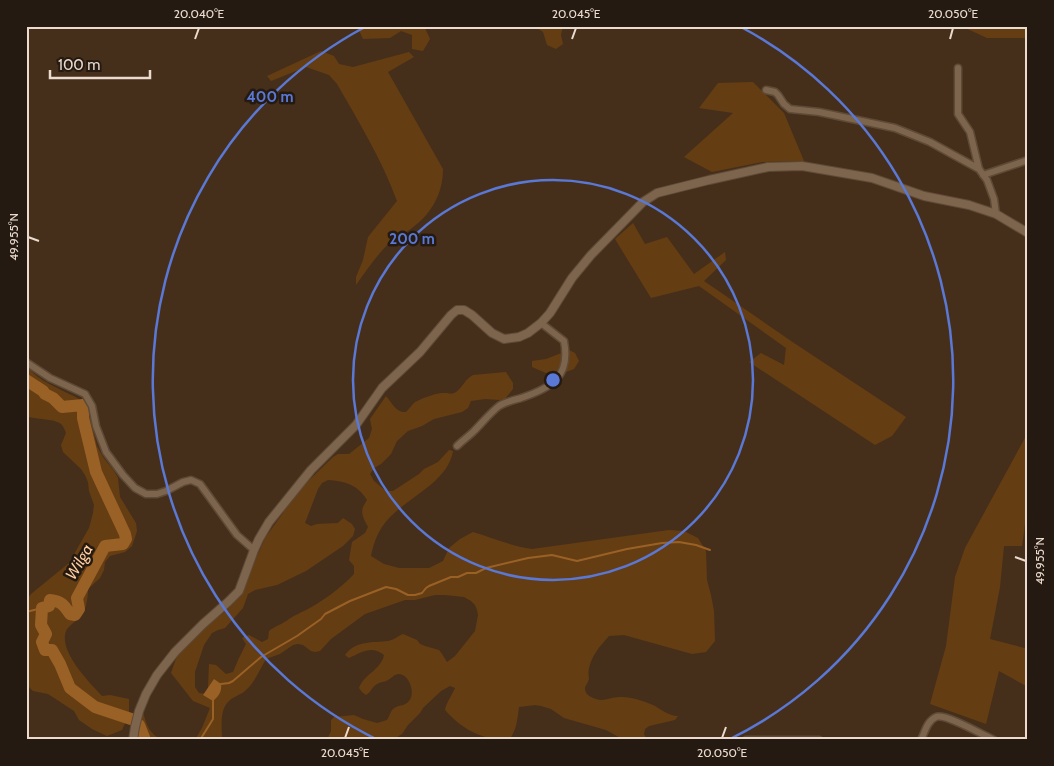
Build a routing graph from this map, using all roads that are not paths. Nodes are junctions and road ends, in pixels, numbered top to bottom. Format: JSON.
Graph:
{"nodes":[{"id":1,"x":958,"y":68,"type":"dead end"},
{"id":2,"x":766,"y":90,"type":"dead end"},
{"id":3,"x":1028,"y":160,"type":"edge"},
{"id":4,"x":979,"y":169,"type":"junction"},
{"id":5,"x":983,"y":175,"type":"junction"},
{"id":6,"x":996,"y":214,"type":"junction"},
{"id":7,"x":1028,"y":233,"type":"edge"},
{"id":8,"x":541,"y":323,"type":"junction"},
{"id":9,"x":26,"y":362,"type":"edge"},
{"id":10,"x":457,"y":446,"type":"dead end"},
{"id":11,"x":254,"y":550,"type":"junction"},
{"id":12,"x":133,"y":740,"type":"edge"},
{"id":13,"x":746,"y":740,"type":"edge"},
{"id":14,"x":818,"y":740,"type":"edge"},
{"id":15,"x":921,"y":740,"type":"edge"},
{"id":16,"x":994,"y":740,"type":"edge"}],
"edges":[{"from":1,"to":4,"type":"street"},
{"from":2,"to":4,"type":"street"},
{"from":3,"to":5,"type":"street"},
{"from":4,"to":5,"type":"street"},
{"from":5,"to":6,"type":"street"},
{"from":6,"to":7,"type":"street"},
{"from":6,"to":8,"type":"street"},
{"from":8,"to":10,"type":"street"},
{"from":8,"to":11,"type":"street"},
{"from":9,"to":11,"type":"street"},
{"from":11,"to":12,"type":"street"},
{"from":13,"to":14,"type":"street"},
{"from":15,"to":16,"type":"street"}]}
